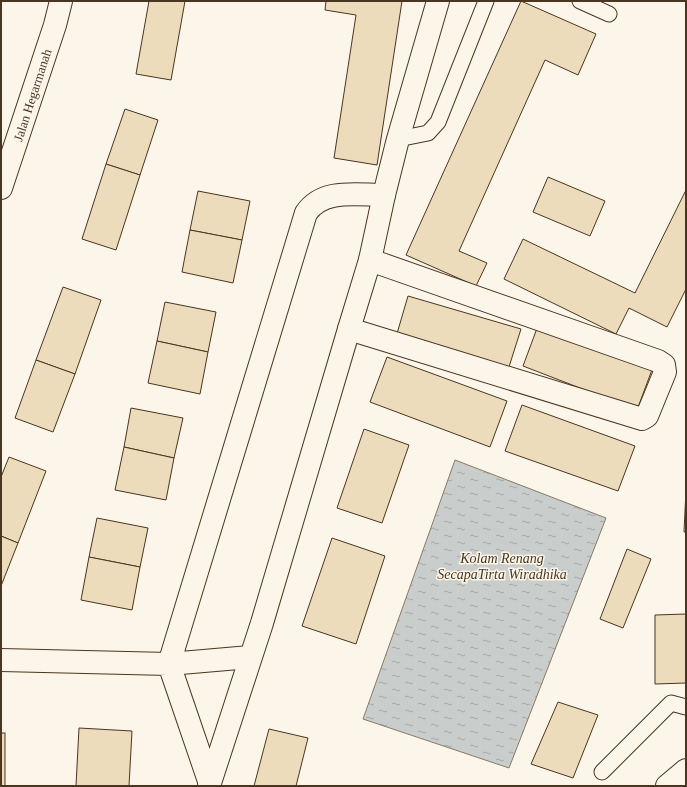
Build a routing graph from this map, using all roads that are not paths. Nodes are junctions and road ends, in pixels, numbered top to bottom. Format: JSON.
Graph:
{"nodes":[{"id":1,"x":61,"y":1,"type":"edge"},
{"id":2,"x":438,"y":1,"type":"edge"},
{"id":3,"x":486,"y":1,"type":"edge"},
{"id":4,"x":580,"y":1,"type":"edge"},
{"id":5,"x":610,"y":14,"type":"dead end"},
{"id":6,"x":398,"y":139,"type":"junction"},
{"id":7,"x":1,"y":188,"type":"edge"},
{"id":8,"x":384,"y":196,"type":"junction"},
{"id":9,"x":370,"y":260,"type":"junction"},
{"id":10,"x":349,"y":329,"type":"junction"},
{"id":11,"x":250,"y":657,"type":"junction"},
{"id":12,"x":1,"y":660,"type":"edge"},
{"id":13,"x":169,"y":664,"type":"junction"},
{"id":14,"x":686,"y":707,"type":"edge"},
{"id":15,"x":686,"y":770,"type":"edge"},
{"id":16,"x":602,"y":772,"type":"dead end"},
{"id":17,"x":210,"y":785,"type":"edge"},
{"id":18,"x":667,"y":786,"type":"edge"}],
"edges":[{"from":1,"to":7,"type":"street","name":"Jalan Hegarmanah"},
{"from":2,"to":6,"type":"street"},
{"from":3,"to":6,"type":"lane"},
{"from":4,"to":5,"type":"lane"},
{"from":6,"to":8,"type":"street"},
{"from":8,"to":9,"type":"street"},
{"from":8,"to":13,"type":"street"},
{"from":9,"to":10,"type":"street"},
{"from":9,"to":10,"type":"street"},
{"from":10,"to":11,"type":"street"},
{"from":11,"to":13,"type":"street"},
{"from":11,"to":17,"type":"street"},
{"from":12,"to":13,"type":"street"},
{"from":13,"to":17,"type":"street"},
{"from":14,"to":16,"type":"lane"},
{"from":15,"to":18,"type":"street"}]}
